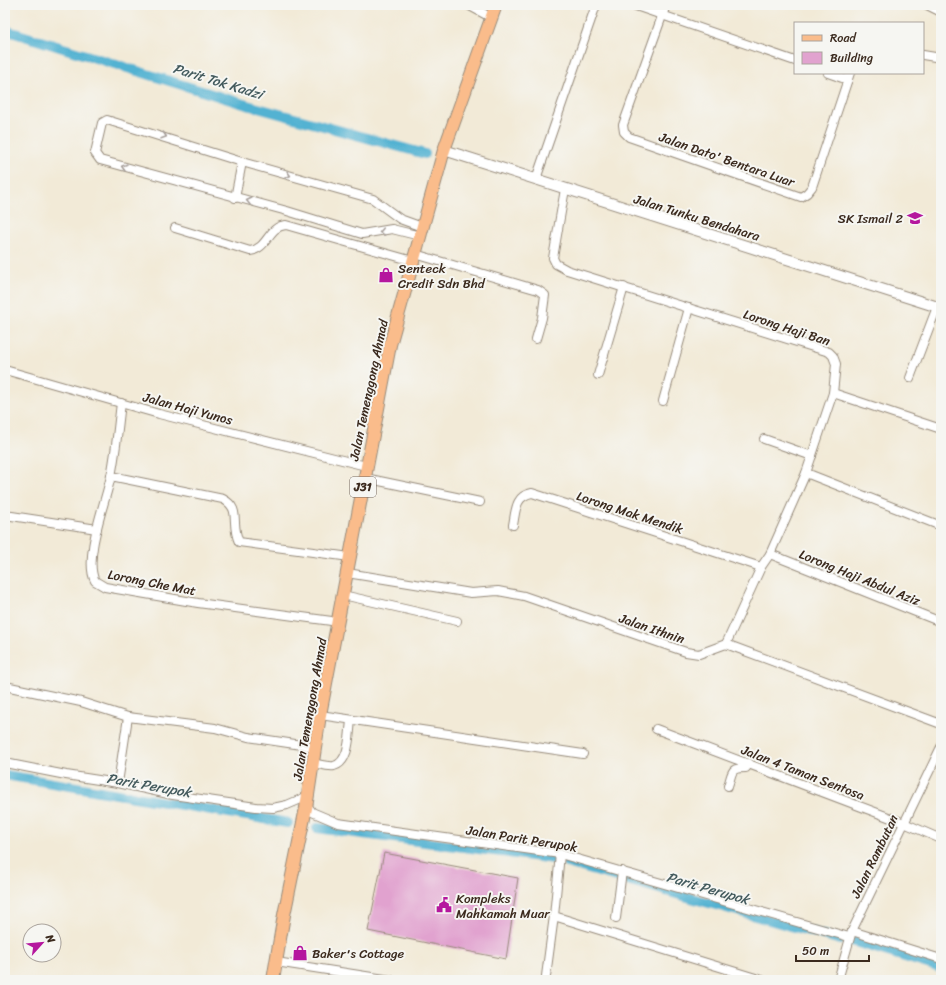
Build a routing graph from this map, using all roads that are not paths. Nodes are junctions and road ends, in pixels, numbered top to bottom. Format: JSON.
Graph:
{"nodes":[{"id":1,"x":468,"y":5,"type":"edge"},
{"id":2,"x":496,"y":5,"type":"edge"},
{"id":3,"x":596,"y":5,"type":"edge"},
{"id":4,"x":633,"y":5,"type":"edge"},
{"id":5,"x":666,"y":5,"type":"edge"},
{"id":6,"x":927,"y":5,"type":"edge"},
{"id":7,"x":941,"y":12,"type":"edge"},
{"id":8,"x":662,"y":15,"type":"junction"},
{"id":9,"x":492,"y":18,"type":"junction"},
{"id":10,"x":924,"y":55,"type":"edge"},
{"id":11,"x":941,"y":58,"type":"edge"},
{"id":12,"x":794,"y":61,"type":"edge"},
{"id":13,"x":835,"y":74,"type":"edge"},
{"id":14,"x":849,"y":76,"type":"edge"},
{"id":15,"x":444,"y":150,"type":"junction"},
{"id":16,"x":242,"y":162,"type":"junction"},
{"id":17,"x":536,"y":180,"type":"junction"},
{"id":18,"x":565,"y":189,"type":"junction"},
{"id":19,"x":235,"y":198,"type":"junction"},
{"id":20,"x":175,"y":228,"type":"dead end"},
{"id":21,"x":421,"y":232,"type":"junction"},
{"id":22,"x":414,"y":257,"type":"junction"},
{"id":23,"x":624,"y":288,"type":"junction"},
{"id":24,"x":689,"y":308,"type":"junction"},
{"id":25,"x":939,"y":308,"type":"edge"},
{"id":26,"x":536,"y":340,"type":"dead end"},
{"id":27,"x":5,"y":370,"type":"edge"},
{"id":28,"x":598,"y":376,"type":"dead end"},
{"id":29,"x":910,"y":378,"type":"dead end"},
{"id":30,"x":833,"y":393,"type":"junction"},
{"id":31,"x":663,"y":401,"type":"dead end"},
{"id":32,"x":121,"y":403,"type":"junction"},
{"id":33,"x":941,"y":429,"type":"edge"},
{"id":34,"x":764,"y":439,"type":"dead end"},
{"id":35,"x":812,"y":456,"type":"junction"},
{"id":36,"x":366,"y":472,"type":"junction"},
{"id":37,"x":806,"y":473,"type":"junction"},
{"id":38,"x":111,"y":476,"type":"junction"},
{"id":39,"x":480,"y":502,"type":"dead end"},
{"id":40,"x":5,"y":515,"type":"edge"},
{"id":41,"x":513,"y":524,"type":"dead end"},
{"id":42,"x":941,"y":526,"type":"edge"},
{"id":43,"x":97,"y":530,"type":"junction"},
{"id":44,"x":770,"y":554,"type":"junction"},
{"id":45,"x":350,"y":557,"type":"junction"},
{"id":46,"x":761,"y":567,"type":"junction"},
{"id":47,"x":347,"y":573,"type":"junction"},
{"id":48,"x":343,"y":595,"type":"junction"},
{"id":49,"x":457,"y":621,"type":"dead end"},
{"id":50,"x":339,"y":622,"type":"junction"},
{"id":51,"x":941,"y":622,"type":"edge"},
{"id":52,"x":726,"y":644,"type":"junction"},
{"id":53,"x":5,"y":686,"type":"edge"},
{"id":54,"x":320,"y":715,"type":"junction"},
{"id":55,"x":128,"y":717,"type":"junction"},
{"id":56,"x":351,"y":721,"type":"junction"},
{"id":57,"x":941,"y":724,"type":"edge"},
{"id":58,"x":656,"y":729,"type":"dead end"},
{"id":59,"x":941,"y":746,"type":"edge"},
{"id":60,"x":315,"y":747,"type":"junction"},
{"id":61,"x":583,"y":754,"type":"dead end"},
{"id":62,"x":5,"y":763,"type":"edge"},
{"id":63,"x":312,"y":763,"type":"junction"},
{"id":64,"x":749,"y":763,"type":"junction"},
{"id":65,"x":118,"y":783,"type":"junction"},
{"id":66,"x":728,"y":786,"type":"dead end"},
{"id":67,"x":307,"y":800,"type":"junction"},
{"id":68,"x":904,"y":823,"type":"junction"},
{"id":69,"x":941,"y":839,"type":"edge"},
{"id":70,"x":560,"y":854,"type":"junction"},
{"id":71,"x":622,"y":871,"type":"junction"},
{"id":72,"x":554,"y":916,"type":"junction"},
{"id":73,"x":616,"y":918,"type":"dead end"},
{"id":74,"x":851,"y":934,"type":"junction"},
{"id":75,"x":941,"y":959,"type":"edge"},
{"id":76,"x":276,"y":962,"type":"junction"},
{"id":77,"x":546,"y":976,"type":"dead end"},
{"id":78,"x":273,"y":980,"type":"edge"},
{"id":79,"x":391,"y":980,"type":"edge"},
{"id":80,"x":762,"y":980,"type":"edge"},
{"id":81,"x":838,"y":980,"type":"edge"}],
"edges":[{"from":1,"to":9,"type":"street"},
{"from":2,"to":9,"type":"main road","name":"Jalan Temenggong Ahmad","number":"J31"},
{"from":3,"to":17,"type":"street"},
{"from":4,"to":8,"type":"street"},
{"from":5,"to":8,"type":"street"},
{"from":6,"to":7,"type":"street"},
{"from":8,"to":12,"type":"street"},
{"from":8,"to":14,"type":"street","name":"Jalan Dato' Bentara Luar"},
{"from":9,"to":15,"type":"main road","name":"Jalan Temenggong Ahmad","number":"J31"},
{"from":10,"to":11,"type":"street"},
{"from":13,"to":14,"type":"street","name":"Jalan Dato' Bentara Luar"},
{"from":15,"to":17,"type":"street","name":"Jalan Tunku Bendahara"},
{"from":15,"to":21,"type":"main road","name":"Jalan Temenggong Ahmad","number":"J31"},
{"from":16,"to":19,"type":"street"},
{"from":19,"to":16,"type":"street","one_way":true},
{"from":16,"to":21,"type":"street","one_way":true},
{"from":17,"to":18,"type":"street","name":"Jalan Tunku Bendahara"},
{"from":18,"to":23,"type":"street","name":"Lorong Haji Ban"},
{"from":18,"to":25,"type":"street","name":"Jalan Tunku Bendahara"},
{"from":21,"to":19,"type":"street","one_way":true},
{"from":20,"to":22,"type":"street"},
{"from":21,"to":22,"type":"main road","name":"Jalan Temenggong Ahmad","number":"J31"},
{"from":22,"to":26,"type":"street"},
{"from":22,"to":36,"type":"main road","name":"Jalan Temenggong Ahmad","number":"J31"},
{"from":23,"to":24,"type":"street","name":"Lorong Haji Ban"},
{"from":23,"to":28,"type":"street"},
{"from":24,"to":30,"type":"street","name":"Lorong Haji Ban"},
{"from":24,"to":31,"type":"street"},
{"from":25,"to":29,"type":"street"},
{"from":27,"to":32,"type":"street","name":"Jalan Haji Yunos"},
{"from":30,"to":33,"type":"street"},
{"from":30,"to":35,"type":"street","name":"Lorong Haji Ban"},
{"from":32,"to":36,"type":"street","name":"Jalan Haji Yunos"},
{"from":32,"to":38,"type":"street","name":"Lorong Che Mat"},
{"from":34,"to":35,"type":"street"},
{"from":35,"to":37,"type":"street","name":"Lorong Haji Ban"},
{"from":36,"to":39,"type":"street","name":"Jalan Haji Yunos"},
{"from":36,"to":45,"type":"main road","name":"Jalan Temenggong Ahmad","number":"J31"},
{"from":37,"to":42,"type":"street"},
{"from":37,"to":44,"type":"street","name":"Lorong Haji Ban"},
{"from":38,"to":43,"type":"street","name":"Lorong Che Mat"},
{"from":38,"to":45,"type":"street"},
{"from":40,"to":43,"type":"street"},
{"from":41,"to":46,"type":"street","name":"Lorong Mak Mendik"},
{"from":43,"to":50,"type":"street","name":"Lorong Che Mat"},
{"from":44,"to":46,"type":"street","name":"Lorong Haji Ban"},
{"from":44,"to":51,"type":"street","name":"Lorong Haji Abdul Aziz"},
{"from":45,"to":47,"type":"main road","name":"Jalan Temenggong Ahmad","number":"J31"},
{"from":46,"to":52,"type":"street","name":"Lorong Haji Ban"},
{"from":47,"to":48,"type":"main road","name":"Jalan Temenggong Ahmad","number":"J31"},
{"from":47,"to":52,"type":"street","name":"Jalan Ithnin"},
{"from":48,"to":49,"type":"street"},
{"from":48,"to":50,"type":"main road","name":"Jalan Temenggong Ahmad","number":"J31"},
{"from":50,"to":54,"type":"main road","name":"Jalan Temenggong Ahmad","number":"J31"},
{"from":52,"to":57,"type":"street"},
{"from":53,"to":55,"type":"street"},
{"from":54,"to":56,"type":"street"},
{"from":54,"to":60,"type":"main road","name":"Jalan Temenggong Ahmad","number":"J31"},
{"from":55,"to":60,"type":"street"},
{"from":55,"to":65,"type":"street"},
{"from":56,"to":61,"type":"street"},
{"from":56,"to":63,"type":"street"},
{"from":58,"to":64,"type":"street","name":"Jalan 4 Taman Sentosa"},
{"from":59,"to":68,"type":"street","name":"Jalan Rambutan"},
{"from":60,"to":63,"type":"main road","name":"Jalan Temenggong Ahmad","number":"J31"},
{"from":62,"to":65,"type":"street"},
{"from":63,"to":67,"type":"main road","name":"Jalan Temenggong Ahmad","number":"J31"},
{"from":64,"to":66,"type":"street"},
{"from":64,"to":68,"type":"street","name":"Jalan 4 Taman Sentosa"},
{"from":65,"to":67,"type":"street"},
{"from":67,"to":70,"type":"street","name":"Jalan Parit Perupok"},
{"from":67,"to":76,"type":"main road","name":"Jalan Temenggong Ahmad","number":"J31"},
{"from":68,"to":69,"type":"street","name":"Jalan 4 Taman Sentosa"},
{"from":68,"to":74,"type":"street","name":"Jalan Rambutan"},
{"from":70,"to":71,"type":"street","name":"Jalan Parit Perupok"},
{"from":70,"to":72,"type":"street"},
{"from":71,"to":73,"type":"street"},
{"from":71,"to":74,"type":"street","name":"Jalan Parit Perupok"},
{"from":72,"to":77,"type":"street"},
{"from":72,"to":80,"type":"street"},
{"from":74,"to":75,"type":"street","name":"Jalan Parit Perupok"},
{"from":74,"to":81,"type":"street","name":"Jalan Rambutan"},
{"from":76,"to":78,"type":"main road","name":"Jalan Temenggong Ahmad","number":"J31"},
{"from":76,"to":79,"type":"street"}]}
